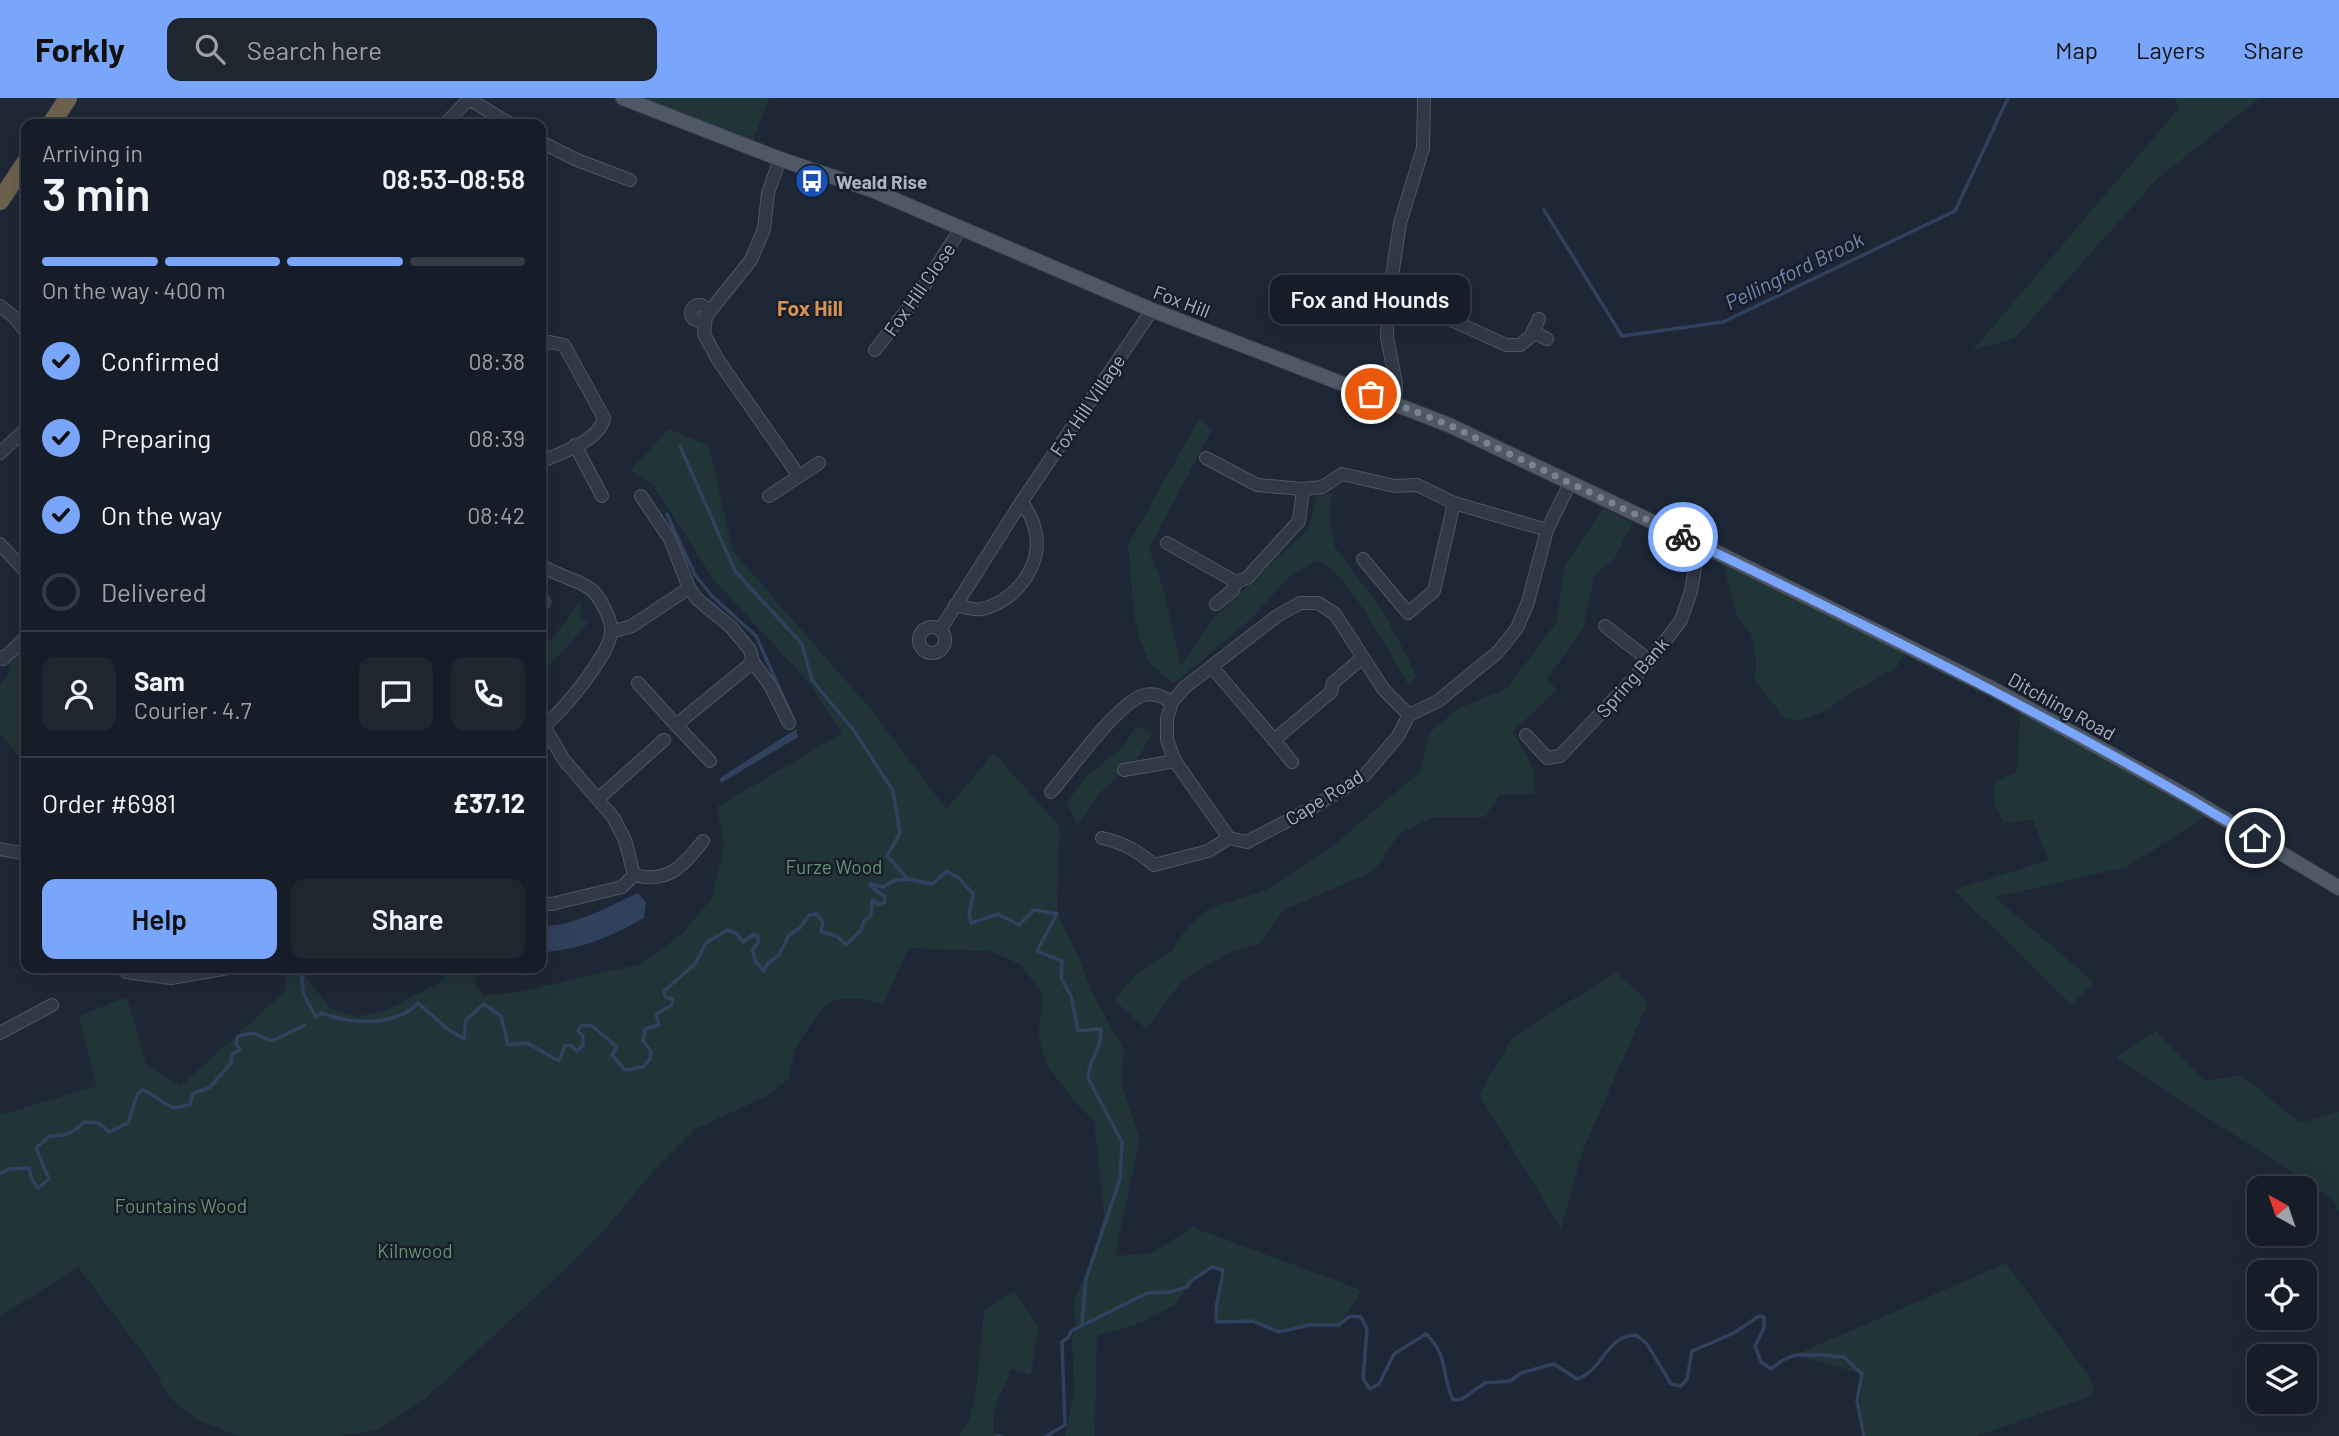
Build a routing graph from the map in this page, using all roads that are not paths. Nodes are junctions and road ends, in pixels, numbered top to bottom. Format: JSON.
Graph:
{"nodes":[{"id":1,"x":68,"y":98,"type":"edge"},
{"id":2,"x":469,"y":98,"type":"edge"},
{"id":3,"x":623,"y":98,"type":"edge"},
{"id":4,"x":1424,"y":98,"type":"edge"},
{"id":5,"x":54,"y":119,"type":"edge"},
{"id":6,"x":450,"y":119,"type":"edge"},
{"id":7,"x":502,"y":119,"type":"edge"},
{"id":8,"x":546,"y":145,"type":"edge"},
{"id":9,"x":780,"y":159,"type":"junction"},
{"id":10,"x":21,"y":170,"type":"edge"},
{"id":11,"x":630,"y":180,"type":"dead end"},
{"id":12,"x":0,"y":201,"type":"edge"},
{"id":13,"x":961,"y":228,"type":"junction"},
{"id":14,"x":0,"y":306,"type":"edge"},
{"id":15,"x":1387,"y":308,"type":"junction"},
{"id":16,"x":1152,"y":310,"type":"junction"},
{"id":17,"x":1354,"y":313,"type":"dead end"},
{"id":18,"x":1539,"y":319,"type":"dead end"},
{"id":19,"x":21,"y":326,"type":"edge"},
{"id":20,"x":1533,"y":332,"type":"junction"},
{"id":21,"x":1547,"y":339,"type":"dead end"},
{"id":22,"x":546,"y":344,"type":"edge"},
{"id":23,"x":875,"y":349,"type":"dead end"},
{"id":24,"x":1395,"y":403,"type":"junction"},
{"id":25,"x":21,"y":434,"type":"edge"},
{"id":26,"x":575,"y":445,"type":"junction"},
{"id":27,"x":0,"y":453,"type":"edge"},
{"id":28,"x":1206,"y":458,"type":"dead end"},
{"id":29,"x":546,"y":460,"type":"edge"},
{"id":30,"x":818,"y":463,"type":"dead end"},
{"id":31,"x":799,"y":476,"type":"junction"},
{"id":32,"x":1570,"y":484,"type":"junction"},
{"id":33,"x":1303,"y":489,"type":"junction"},
{"id":34,"x":602,"y":496,"type":"dead end"},
{"id":35,"x":641,"y":496,"type":"dead end"},
{"id":36,"x":769,"y":496,"type":"dead end"},
{"id":37,"x":1022,"y":501,"type":"junction"},
{"id":38,"x":1454,"y":503,"type":"junction"},
{"id":39,"x":1547,"y":530,"type":"junction"},
{"id":40,"x":1167,"y":543,"type":"dead end"},
{"id":41,"x":0,"y":544,"type":"edge"},
{"id":42,"x":1699,"y":545,"type":"junction"},
{"id":43,"x":1720,"y":554,"type":"joint"},
{"id":44,"x":1363,"y":559,"type":"dead end"},
{"id":45,"x":21,"y":567,"type":"edge"},
{"id":46,"x":546,"y":569,"type":"edge"},
{"id":47,"x":1236,"y":582,"type":"junction"},
{"id":48,"x":689,"y":588,"type":"junction"},
{"id":49,"x":1216,"y":604,"type":"dead end"},
{"id":50,"x":954,"y":605,"type":"junction"},
{"id":51,"x":1605,"y":626,"type":"dead end"},
{"id":52,"x":940,"y":630,"type":"dead end"},
{"id":53,"x":611,"y":632,"type":"junction"},
{"id":54,"x":21,"y":642,"type":"edge"},
{"id":55,"x":1362,"y":658,"type":"junction"},
{"id":56,"x":1650,"y":661,"type":"junction"},
{"id":57,"x":3,"y":662,"type":"edge"},
{"id":58,"x":753,"y":662,"type":"junction"},
{"id":59,"x":1212,"y":667,"type":"junction"},
{"id":60,"x":638,"y":683,"type":"dead end"},
{"id":61,"x":1172,"y":702,"type":"junction"},
{"id":62,"x":1409,"y":715,"type":"junction"},
{"id":63,"x":546,"y":723,"type":"edge"},
{"id":64,"x":789,"y":723,"type":"dead end"},
{"id":65,"x":676,"y":725,"type":"junction"},
{"id":66,"x":546,"y":733,"type":"edge"},
{"id":67,"x":1527,"y":735,"type":"dead end"},
{"id":68,"x":664,"y":740,"type":"dead end"},
{"id":69,"x":1274,"y":740,"type":"junction"},
{"id":70,"x":710,"y":761,"type":"dead end"},
{"id":71,"x":1175,"y":761,"type":"junction"},
{"id":72,"x":1292,"y":762,"type":"dead end"},
{"id":73,"x":1124,"y":770,"type":"dead end"},
{"id":74,"x":1051,"y":792,"type":"dead end"},
{"id":75,"x":598,"y":799,"type":"junction"},
{"id":76,"x":1102,"y":838,"type":"dead end"},
{"id":77,"x":1229,"y":838,"type":"junction"},
{"id":78,"x":703,"y":841,"type":"dead end"},
{"id":79,"x":3,"y":850,"type":"edge"},
{"id":80,"x":21,"y":853,"type":"edge"},
{"id":81,"x":0,"y":864,"type":"edge"},
{"id":82,"x":634,"y":875,"type":"junction"},
{"id":83,"x":2339,"y":888,"type":"edge"},
{"id":84,"x":546,"y":903,"type":"edge"},
{"id":85,"x":134,"y":973,"type":"edge"},
{"id":86,"x":200,"y":973,"type":"edge"},
{"id":87,"x":52,"y":1006,"type":"dead end"},
{"id":88,"x":0,"y":1033,"type":"edge"}],
"edges":[{"from":1,"to":5,"type":"highway"},
{"from":2,"to":6,"type":"street"},
{"from":2,"to":7,"type":"street"},
{"from":3,"to":9,"type":"main road","name":"Fox Hill"},
{"from":4,"to":15,"type":"street"},
{"from":8,"to":11,"type":"street"},
{"from":9,"to":13,"type":"main road","name":"Fox Hill"},
{"from":9,"to":31,"type":"street"},
{"from":10,"to":12,"type":"highway"},
{"from":13,"to":16,"type":"main road","name":"Fox Hill"},
{"from":13,"to":23,"type":"street","name":"Fox Hill Close"},
{"from":14,"to":19,"type":"street"},
{"from":15,"to":17,"type":"street"},
{"from":15,"to":20,"type":"street"},
{"from":15,"to":24,"type":"street"},
{"from":16,"to":24,"type":"main road","name":"Fox Hill"},
{"from":16,"to":37,"type":"street","name":"Fox Hill Village"},
{"from":18,"to":20,"type":"street"},
{"from":20,"to":21,"type":"street"},
{"from":22,"to":26,"type":"street"},
{"from":24,"to":32,"type":"main road","name":"Fox Hill"},
{"from":25,"to":27,"type":"street"},
{"from":26,"to":29,"type":"street"},
{"from":26,"to":34,"type":"street"},
{"from":28,"to":33,"type":"street"},
{"from":30,"to":31,"type":"street"},
{"from":31,"to":36,"type":"street"},
{"from":32,"to":39,"type":"street"},
{"from":32,"to":42,"type":"main road","name":"Fox Hill"},
{"from":33,"to":38,"type":"street"},
{"from":33,"to":47,"type":"street"},
{"from":35,"to":48,"type":"street"},
{"from":37,"to":50,"type":"street","name":"Fox Hill Village"},
{"from":37,"to":50,"type":"street"},
{"from":38,"to":39,"type":"street"},
{"from":38,"to":44,"type":"street"},
{"from":39,"to":62,"type":"street"},
{"from":40,"to":47,"type":"street"},
{"from":41,"to":45,"type":"street"},
{"from":42,"to":43,"type":"main road","name":"Fox Hill"},
{"from":42,"to":56,"type":"street","name":"Spring Bank"},
{"from":43,"to":83,"type":"main road","name":"Ditchling Road"},
{"from":46,"to":53,"type":"street"},
{"from":47,"to":49,"type":"street"},
{"from":48,"to":53,"type":"street"},
{"from":48,"to":58,"type":"street"},
{"from":50,"to":52,"type":"street","name":"Fox Hill Village"},
{"from":51,"to":56,"type":"street"},
{"from":53,"to":63,"type":"street"},
{"from":54,"to":57,"type":"street"},
{"from":55,"to":59,"type":"street"},
{"from":55,"to":62,"type":"street"},
{"from":55,"to":69,"type":"street"},
{"from":56,"to":67,"type":"street","name":"Spring Bank"},
{"from":58,"to":64,"type":"street"},
{"from":58,"to":65,"type":"street"},
{"from":59,"to":61,"type":"street"},
{"from":59,"to":69,"type":"street"},
{"from":60,"to":65,"type":"street"},
{"from":61,"to":71,"type":"street"},
{"from":61,"to":74,"type":"street"},
{"from":62,"to":77,"type":"street","name":"Cape Road"},
{"from":65,"to":70,"type":"street"},
{"from":66,"to":75,"type":"street"},
{"from":68,"to":75,"type":"street"},
{"from":69,"to":72,"type":"street"},
{"from":71,"to":73,"type":"street"},
{"from":71,"to":77,"type":"street"},
{"from":75,"to":82,"type":"street"},
{"from":76,"to":77,"type":"street","name":"Cape Road"},
{"from":78,"to":82,"type":"street"},
{"from":79,"to":80,"type":"street"},
{"from":79,"to":81,"type":"street"},
{"from":82,"to":84,"type":"street"},
{"from":85,"to":86,"type":"street"},
{"from":87,"to":88,"type":"street"}]}
